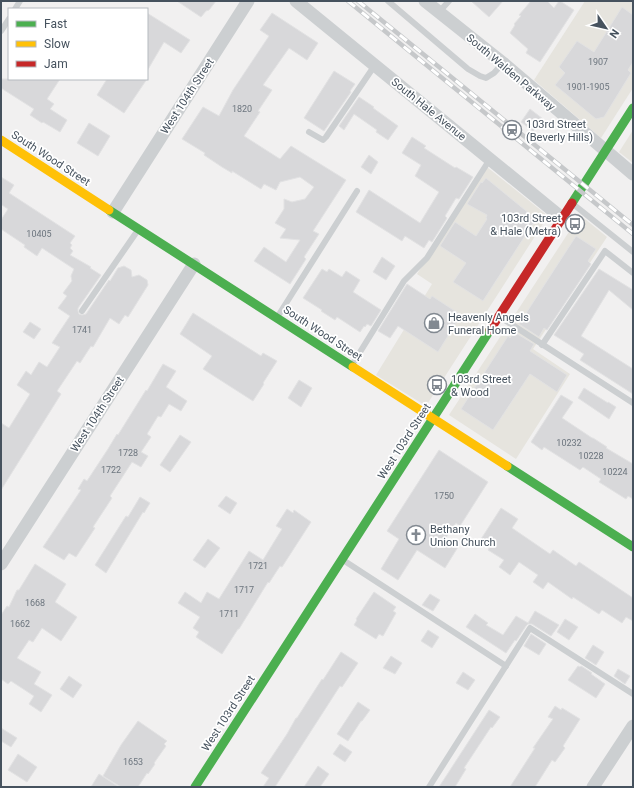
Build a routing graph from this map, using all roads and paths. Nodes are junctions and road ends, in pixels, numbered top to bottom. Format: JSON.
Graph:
{"nodes":[{"id":1,"x":248,"y":1,"type":"edge"},
{"id":2,"x":296,"y":1,"type":"edge"},
{"id":3,"x":388,"y":1,"type":"edge"},
{"id":4,"x":425,"y":1,"type":"edge"},
{"id":5,"x":449,"y":1,"type":"edge"},
{"id":6,"x":439,"y":12,"type":"junction"},
{"id":7,"x":8,"y":20,"type":"edge"},
{"id":8,"x":1,"y":31,"type":"edge"},
{"id":9,"x":503,"y":64,"type":"junction"},
{"id":10,"x":375,"y":65,"type":"junction"},
{"id":11,"x":633,"y":108,"type":"edge"},
{"id":12,"x":309,"y":132,"type":"dead end"},
{"id":13,"x":1,"y":140,"type":"edge"},
{"id":14,"x":605,"y":151,"type":"junction"},
{"id":15,"x":490,"y":159,"type":"junction"},
{"id":16,"x":633,"y":174,"type":"edge"},
{"id":17,"x":357,"y":191,"type":"dead end"},
{"id":18,"x":572,"y":203,"type":"junction"},
{"id":19,"x":113,"y":212,"type":"junction"},
{"id":20,"x":562,"y":218,"type":"junction"},
{"id":21,"x":139,"y":228,"type":"junction"},
{"id":22,"x":633,"y":252,"type":"edge"},
{"id":23,"x":194,"y":264,"type":"junction"},
{"id":24,"x":633,"y":274,"type":"edge"},
{"id":25,"x":82,"y":311,"type":"dead end"},
{"id":26,"x":498,"y":316,"type":"junction"},
{"id":27,"x":277,"y":318,"type":"junction"},
{"id":28,"x":542,"y":345,"type":"junction"},
{"id":29,"x":351,"y":366,"type":"junction"},
{"id":30,"x":633,"y":402,"type":"edge"},
{"id":31,"x":433,"y":418,"type":"junction"},
{"id":32,"x":633,"y":547,"type":"edge"},
{"id":33,"x":342,"y":559,"type":"junction"},
{"id":34,"x":1,"y":564,"type":"edge"},
{"id":35,"x":506,"y":666,"type":"junction"},
{"id":36,"x":633,"y":694,"type":"edge"},
{"id":37,"x":633,"y":726,"type":"edge"},
{"id":38,"x":195,"y":787,"type":"edge"},
{"id":39,"x":429,"y":787,"type":"edge"},
{"id":40,"x":593,"y":787,"type":"edge"}],
"edges":[{"from":1,"to":19,"type":"street","name":"West 104th Street"},
{"from":2,"to":10,"type":"street","name":"South Hale Avenue"},
{"from":3,"to":9,"type":"lane"},
{"from":4,"to":6,"type":"street","name":"South Walden Parkway"},
{"from":5,"to":6,"type":"lane"},
{"from":6,"to":9,"type":"street","name":"South Walden Parkway"},
{"from":7,"to":8,"type":"lane"},
{"from":9,"to":14,"type":"street","name":"South Walden Parkway"},
{"from":10,"to":12,"type":"lane"},
{"from":10,"to":15,"type":"street","name":"South Hale Avenue"},
{"from":11,"to":14,"type":"main road","name":"West 103rd Street"},
{"from":13,"to":19,"type":"main road","name":"South Wood Street"},
{"from":14,"to":16,"type":"street","name":"South Walden Parkway"},
{"from":14,"to":18,"type":"main road","name":"West 103rd Street"},
{"from":15,"to":20,"type":"street","name":"South Hale Avenue"},
{"from":15,"to":29,"type":"lane"},
{"from":17,"to":27,"type":"lane"},
{"from":18,"to":20,"type":"main road","name":"West 103rd Street"},
{"from":18,"to":22,"type":"lane"},
{"from":19,"to":21,"type":"main road","name":"South Wood Street"},
{"from":20,"to":26,"type":"main road","name":"West 103rd Street"},
{"from":21,"to":23,"type":"main road","name":"South Wood Street"},
{"from":21,"to":25,"type":"lane"},
{"from":23,"to":27,"type":"main road","name":"South Wood Street"},
{"from":23,"to":34,"type":"street","name":"West 104th Street"},
{"from":24,"to":28,"type":"lane"},
{"from":26,"to":28,"type":"lane"},
{"from":26,"to":31,"type":"main road","name":"West 103rd Street"},
{"from":27,"to":29,"type":"main road","name":"South Wood Street"},
{"from":28,"to":30,"type":"lane"},
{"from":29,"to":31,"type":"main road","name":"South Wood Street"},
{"from":31,"to":32,"type":"main road","name":"South Wood Street"},
{"from":31,"to":33,"type":"main road","name":"West 103rd Street"},
{"from":33,"to":35,"type":"lane"},
{"from":33,"to":38,"type":"main road","name":"West 103rd Street"},
{"from":35,"to":36,"type":"lane"},
{"from":35,"to":39,"type":"lane"},
{"from":37,"to":40,"type":"street"}]}
